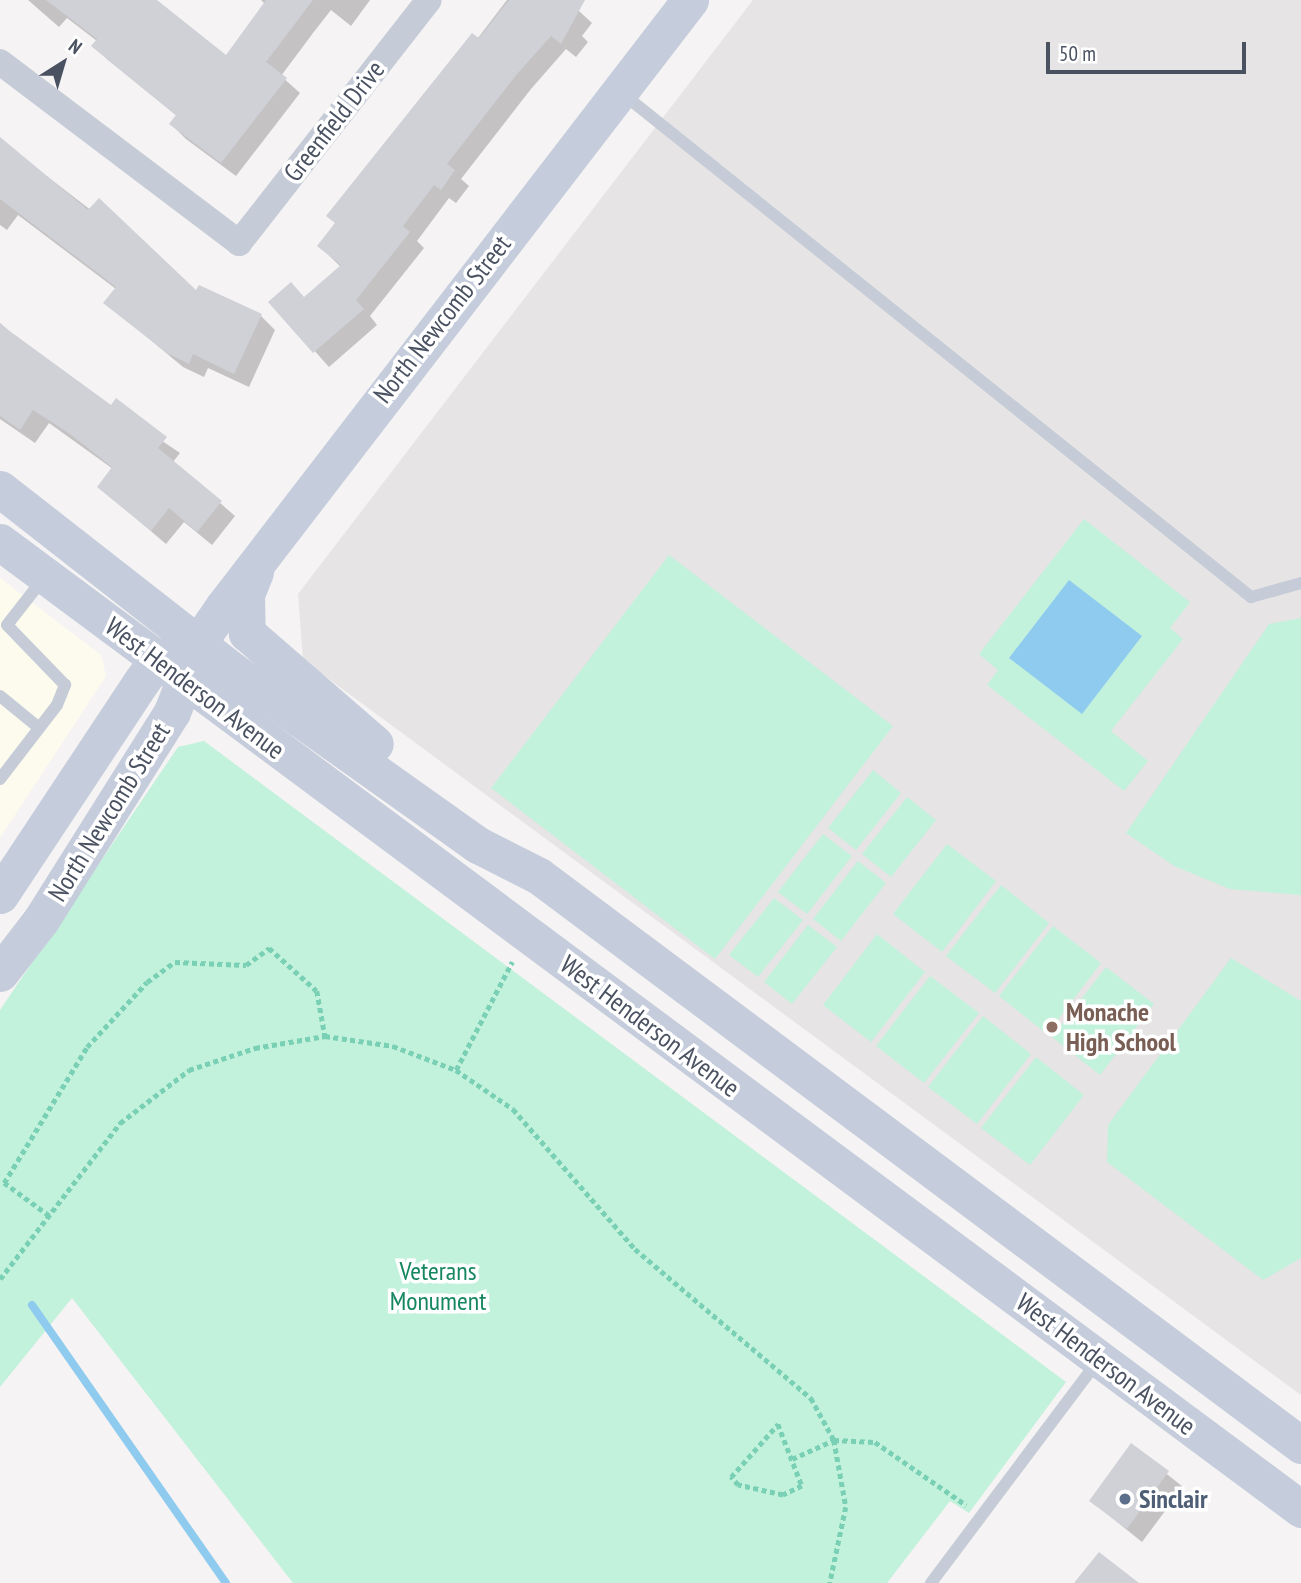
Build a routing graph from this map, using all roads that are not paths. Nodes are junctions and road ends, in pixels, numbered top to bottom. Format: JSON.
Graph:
{"nodes":[{"id":1,"x":429,"y":0,"type":"edge"},
{"id":2,"x":690,"y":0,"type":"edge"},
{"id":3,"x":0,"y":62,"type":"edge"},
{"id":4,"x":619,"y":91,"type":"junction"},
{"id":5,"x":0,"y":489,"type":"edge"},
{"id":6,"x":0,"y":542,"type":"edge"},
{"id":7,"x":261,"y":557,"type":"junction"},
{"id":8,"x":45,"y":576,"type":"junction"},
{"id":9,"x":1301,"y":583,"type":"edge"},
{"id":10,"x":199,"y":642,"type":"junction"},
{"id":11,"x":157,"y":660,"type":"junction"},
{"id":12,"x":188,"y":682,"type":"junction"},
{"id":13,"x":0,"y":696,"type":"edge"},
{"id":14,"x":39,"y":728,"type":"junction"},
{"id":15,"x":0,"y":779,"type":"edge"},
{"id":16,"x":539,"y":876,"type":"junction"},
{"id":17,"x":0,"y":895,"type":"edge"},
{"id":18,"x":0,"y":973,"type":"edge"},
{"id":19,"x":850,"y":1174,"type":"junction"},
{"id":20,"x":1115,"y":1306,"type":"junction"},
{"id":21,"x":1099,"y":1359,"type":"junction"},
{"id":22,"x":1301,"y":1445,"type":"edge"},
{"id":23,"x":1301,"y":1470,"type":"edge"},
{"id":24,"x":1301,"y":1509,"type":"edge"},
{"id":25,"x":931,"y":1583,"type":"edge"}],
"edges":[{"from":1,"to":3,"type":"street","name":"Greenfield Drive"},
{"from":2,"to":4,"type":"main road","name":"North Newcomb Street"},
{"from":4,"to":7,"type":"main road","name":"North Newcomb Street"},
{"from":4,"to":9,"type":"lane"},
{"from":5,"to":10,"type":"main road","name":"West Henderson Avenue"},
{"from":6,"to":8,"type":"main road","name":"West Henderson Avenue"},
{"from":7,"to":10,"type":"main road","name":"North Newcomb Street"},
{"from":7,"to":16,"type":"main road"},
{"from":8,"to":11,"type":"main road","name":"West Henderson Avenue"},
{"from":8,"to":14,"type":"lane"},
{"from":10,"to":11,"type":"main road"},
{"from":10,"to":12,"type":"main road","name":"North Newcomb Street"},
{"from":10,"to":16,"type":"main road","name":"West Henderson Avenue"},
{"from":11,"to":12,"type":"main road","name":"West Henderson Avenue"},
{"from":11,"to":17,"type":"main road","name":"North Newcomb Street"},
{"from":12,"to":18,"type":"main road","name":"North Newcomb Street"},
{"from":12,"to":19,"type":"main road","name":"West Henderson Avenue"},
{"from":13,"to":14,"type":"lane"},
{"from":14,"to":15,"type":"lane"},
{"from":16,"to":20,"type":"main road","name":"West Henderson Avenue"},
{"from":19,"to":20,"type":"main road"},
{"from":19,"to":21,"type":"main road","name":"West Henderson Avenue"},
{"from":20,"to":22,"type":"main road","name":"West Henderson Avenue"},
{"from":21,"to":23,"type":"main road"},
{"from":21,"to":24,"type":"main road","name":"West Henderson Avenue"},
{"from":21,"to":25,"type":"lane"}]}
